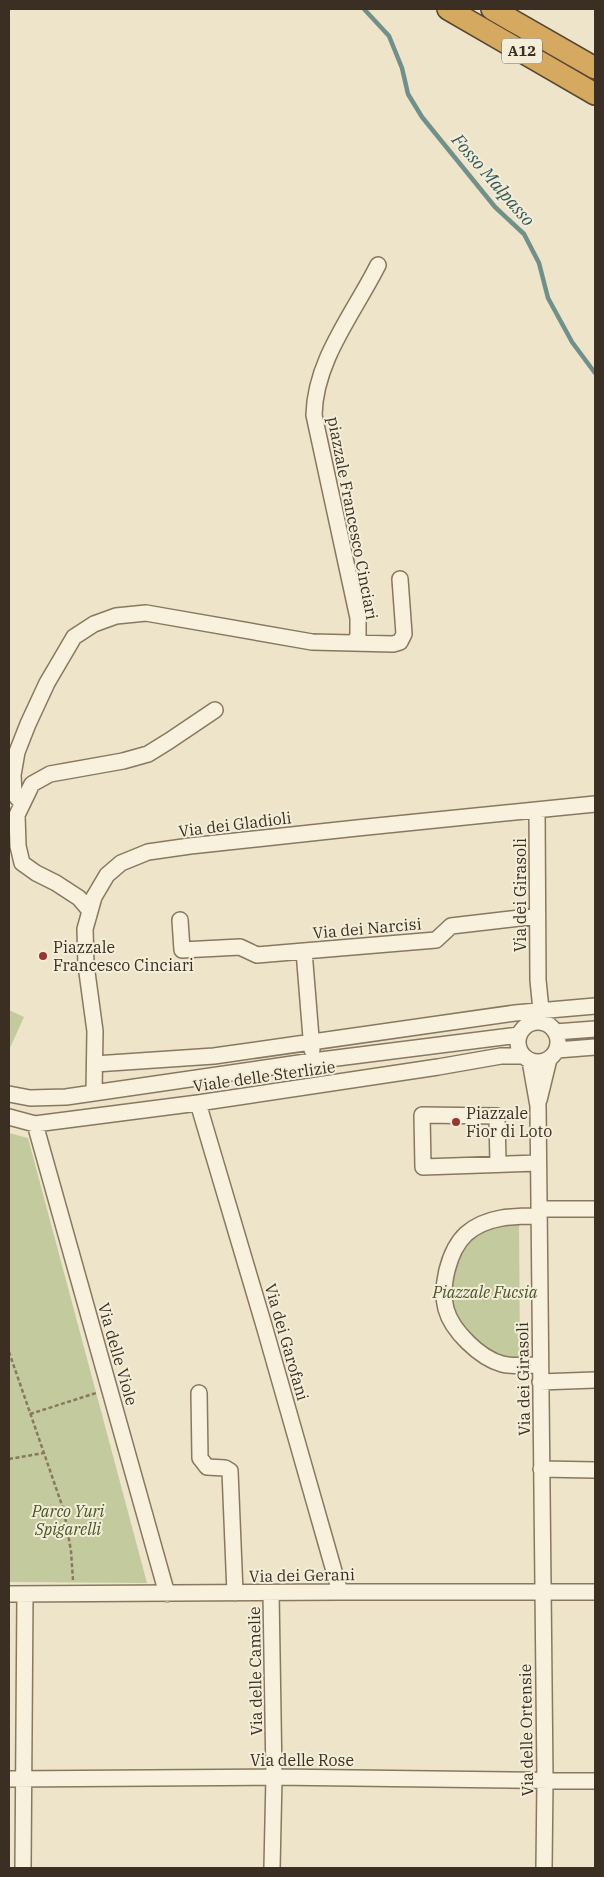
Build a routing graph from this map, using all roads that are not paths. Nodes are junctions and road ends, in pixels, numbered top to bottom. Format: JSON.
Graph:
{"nodes":[{"id":1,"x":448,"y":9,"type":"edge"},
{"id":2,"x":492,"y":9,"type":"edge"},
{"id":3,"x":595,"y":68,"type":"edge"},
{"id":4,"x":595,"y":94,"type":"edge"},
{"id":5,"x":378,"y":265,"type":"dead end"},
{"id":6,"x":400,"y":579,"type":"dead end"},
{"id":7,"x":355,"y":643,"type":"junction"},
{"id":8,"x":215,"y":710,"type":"dead end"},
{"id":9,"x":22,"y":803,"type":"junction"},
{"id":10,"x":595,"y":804,"type":"edge"},
{"id":11,"x":537,"y":810,"type":"junction"},
{"id":12,"x":90,"y":912,"type":"junction"},
{"id":13,"x":537,"y":916,"type":"junction"},
{"id":14,"x":180,"y":920,"type":"dead end"},
{"id":15,"x":304,"y":951,"type":"junction"},
{"id":16,"x":595,"y":1006,"type":"edge"},
{"id":17,"x":537,"y":1022,"type":"junction"},
{"id":18,"x":595,"y":1029,"type":"edge"},
{"id":19,"x":311,"y":1042,"type":"junction"},
{"id":20,"x":595,"y":1047,"type":"edge"},
{"id":21,"x":553,"y":1055,"type":"junction"},
{"id":22,"x":527,"y":1058,"type":"junction"},
{"id":23,"x":313,"y":1061,"type":"junction"},
{"id":24,"x":95,"y":1064,"type":"junction"},
{"id":25,"x":94,"y":1092,"type":"junction"},
{"id":26,"x":9,"y":1094,"type":"edge"},
{"id":27,"x":198,"y":1103,"type":"junction"},
{"id":28,"x":538,"y":1106,"type":"junction"},
{"id":29,"x":9,"y":1117,"type":"edge"},
{"id":30,"x":35,"y":1124,"type":"junction"},
{"id":31,"x":538,"y":1163,"type":"junction"},
{"id":32,"x":498,"y":1164,"type":"junction"},
{"id":33,"x":595,"y":1209,"type":"edge"},
{"id":34,"x":539,"y":1212,"type":"junction"},
{"id":35,"x":540,"y":1365,"type":"junction"},
{"id":36,"x":595,"y":1380,"type":"edge"},
{"id":37,"x":540,"y":1382,"type":"junction"},
{"id":38,"x":199,"y":1393,"type":"dead end"},
{"id":39,"x":541,"y":1469,"type":"junction"},
{"id":40,"x":595,"y":1470,"type":"edge"},
{"id":41,"x":340,"y":1592,"type":"junction"},
{"id":42,"x":542,"y":1592,"type":"junction"},
{"id":43,"x":595,"y":1592,"type":"edge"},
{"id":44,"x":235,"y":1593,"type":"junction"},
{"id":45,"x":271,"y":1593,"type":"junction"},
{"id":46,"x":9,"y":1594,"type":"edge"},
{"id":47,"x":25,"y":1594,"type":"junction"},
{"id":48,"x":166,"y":1594,"type":"junction"},
{"id":49,"x":274,"y":1777,"type":"junction"},
{"id":50,"x":16,"y":1779,"type":"edge"},
{"id":51,"x":545,"y":1780,"type":"junction"},
{"id":52,"x":595,"y":1781,"type":"edge"},
{"id":53,"x":23,"y":1868,"type":"edge"},
{"id":54,"x":272,"y":1868,"type":"edge"},
{"id":55,"x":544,"y":1868,"type":"edge"}],
"edges":[{"from":1,"to":4,"type":"highway","number":"A12"},
{"from":2,"to":3,"type":"highway","number":"A12"},
{"from":5,"to":7,"type":"street","name":"piazzale Francesco Cinciari"},
{"from":6,"to":7,"type":"street","name":"piazzale Francesco Cinciari"},
{"from":7,"to":9,"type":"street","name":"piazzale Francesco Cinciari"},
{"from":8,"to":9,"type":"street"},
{"from":9,"to":12,"type":"street"},
{"from":10,"to":11,"type":"street","name":"Via dei Gladioli"},
{"from":11,"to":12,"type":"street","name":"Via dei Gladioli"},
{"from":11,"to":13,"type":"street","name":"Via dei Girasoli"},
{"from":12,"to":24,"type":"street","name":"Via dei Gladioli"},
{"from":13,"to":15,"type":"street","name":"Via dei Narcisi"},
{"from":13,"to":17,"type":"street","name":"Via dei Girasoli"},
{"from":14,"to":15,"type":"street"},
{"from":15,"to":19,"type":"street","name":"Via dei Narcisi"},
{"from":16,"to":17,"type":"street","name":"Viale delle Sterlizie"},
{"from":17,"to":18,"type":"street","name":"Viale delle Sterlizie"},
{"from":17,"to":19,"type":"street","name":"Viale delle Sterlizie"},
{"from":17,"to":21,"type":"street","name":"Via dei Girasoli"},
{"from":17,"to":22,"type":"street","name":"Via dei Girasoli"},
{"from":17,"to":23,"type":"street","name":"Viale delle Sterlizie"},
{"from":19,"to":23,"type":"street","name":"Via dei Narcisi"},
{"from":19,"to":24,"type":"street","name":"Viale delle Sterlizie"},
{"from":20,"to":21,"type":"street"},
{"from":21,"to":22,"type":"street","name":"Viale delle Sterlizie"},
{"from":21,"to":28,"type":"street","name":"Via dei Girasoli"},
{"from":22,"to":27,"type":"street","name":"Viale delle Sterlizie"},
{"from":22,"to":28,"type":"street","name":"Via dei Girasoli"},
{"from":23,"to":25,"type":"street","name":"Viale delle Sterlizie"},
{"from":24,"to":25,"type":"street","name":"Via dei Gladioli"},
{"from":25,"to":26,"type":"street","name":"Viale delle Sterlizie"},
{"from":27,"to":30,"type":"street","name":"Viale delle Sterlizie"},
{"from":27,"to":41,"type":"street","name":"Via dei Garofani"},
{"from":28,"to":31,"type":"street","name":"Via dei Girasoli"},
{"from":29,"to":30,"type":"street","name":"Viale delle Sterlizie"},
{"from":30,"to":48,"type":"street","name":"Via delle Viole"},
{"from":31,"to":32,"type":"street"},
{"from":31,"to":34,"type":"street","name":"Via dei Girasoli"},
{"from":32,"to":32,"type":"street"},
{"from":33,"to":34,"type":"street"},
{"from":34,"to":35,"type":"street","name":"Via dei Girasoli"},
{"from":34,"to":35,"type":"street"},
{"from":35,"to":37,"type":"street","name":"Via dei Girasoli"},
{"from":36,"to":37,"type":"street"},
{"from":37,"to":39,"type":"street","name":"Via dei Girasoli"},
{"from":38,"to":44,"type":"street"},
{"from":39,"to":40,"type":"street"},
{"from":39,"to":42,"type":"street","name":"Via dei Girasoli"},
{"from":41,"to":42,"type":"street","name":"Via dei Gerani"},
{"from":41,"to":45,"type":"street","name":"Via dei Gerani"},
{"from":42,"to":43,"type":"street","name":"Via dei Gerani"},
{"from":42,"to":51,"type":"street","name":"Via delle Ortensie"},
{"from":44,"to":45,"type":"street","name":"Via dei Gerani"},
{"from":44,"to":48,"type":"street","name":"Via dei Gerani"},
{"from":45,"to":49,"type":"street","name":"Via delle Camelie"},
{"from":46,"to":47,"type":"street","name":"Via dei Gerani"},
{"from":47,"to":48,"type":"street","name":"Via dei Gerani"},
{"from":47,"to":50,"type":"street"},
{"from":49,"to":50,"type":"street","name":"Via delle Rose"},
{"from":49,"to":51,"type":"street","name":"Via delle Rose"},
{"from":49,"to":54,"type":"street","name":"Via delle Camelie"},
{"from":50,"to":53,"type":"street"},
{"from":51,"to":52,"type":"street","name":"Via delle Rose"},
{"from":51,"to":55,"type":"street","name":"Via delle Ortensie"}]}
